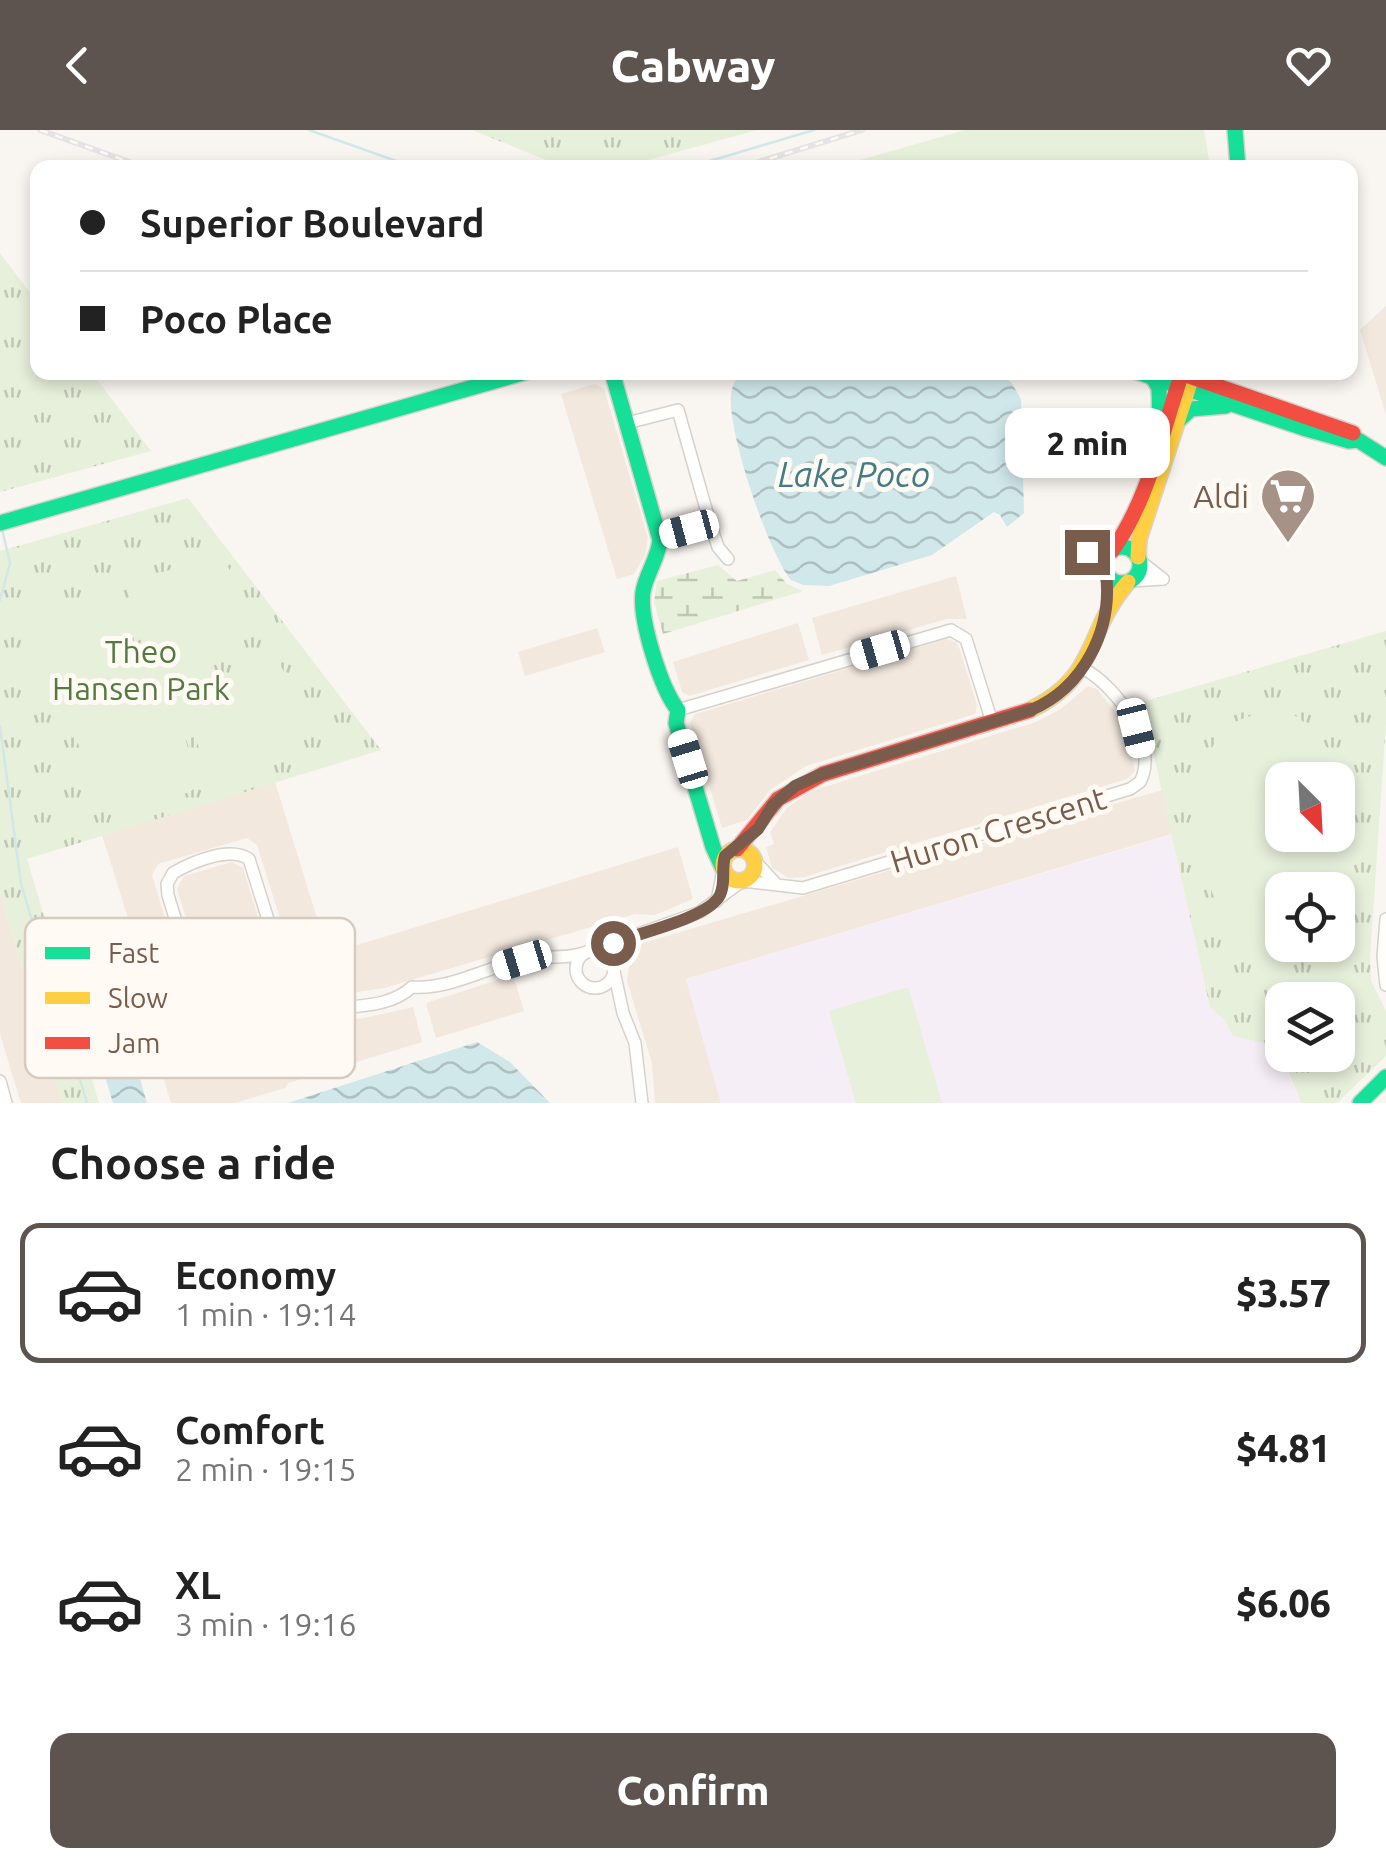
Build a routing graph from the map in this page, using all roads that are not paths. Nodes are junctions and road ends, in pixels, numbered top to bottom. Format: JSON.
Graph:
{"nodes":[{"id":1,"x":1235,"y":130,"type":"edge"},
{"id":2,"x":1237,"y":160,"type":"edge"},
{"id":3,"x":498,"y":380,"type":"edge"},
{"id":4,"x":614,"y":380,"type":"edge"},
{"id":5,"x":1154,"y":380,"type":"edge"},
{"id":6,"x":1183,"y":380,"type":"edge"},
{"id":7,"x":1184,"y":380,"type":"edge"},
{"id":8,"x":1189,"y":380,"type":"edge"},
{"id":9,"x":1219,"y":380,"type":"edge"},
{"id":10,"x":1238,"y":400,"type":"junction"},
{"id":11,"x":1179,"y":420,"type":"junction"},
{"id":12,"x":626,"y":423,"type":"junction"},
{"id":13,"x":1159,"y":440,"type":"junction"},
{"id":14,"x":1386,"y":458,"type":"edge"},
{"id":15,"x":710,"y":523,"type":"junction"},
{"id":16,"x":0,"y":524,"type":"edge"},
{"id":17,"x":659,"y":536,"type":"junction"},
{"id":18,"x":1111,"y":551,"type":"junction"},
{"id":19,"x":728,"y":559,"type":"dead end"},
{"id":20,"x":1139,"y":559,"type":"junction"},
{"id":21,"x":1106,"y":573,"type":"junction"},
{"id":22,"x":1130,"y":582,"type":"junction"},
{"id":23,"x":1108,"y":608,"type":"junction"},
{"id":24,"x":1084,"y":669,"type":"junction"},
{"id":25,"x":678,"y":710,"type":"junction"},
{"id":26,"x":992,"y":722,"type":"junction"},
{"id":27,"x":758,"y":829,"type":"junction"},
{"id":28,"x":710,"y":832,"type":"junction"},
{"id":29,"x":736,"y":849,"type":"junction"},
{"id":30,"x":755,"y":861,"type":"junction"},
{"id":31,"x":723,"y":870,"type":"junction"},
{"id":32,"x":743,"y":881,"type":"junction"},
{"id":33,"x":779,"y":886,"type":"junction"},
{"id":34,"x":717,"y":901,"type":"junction"},
{"id":35,"x":175,"y":918,"type":"edge"},
{"id":36,"x":268,"y":918,"type":"edge"},
{"id":37,"x":1386,"y":919,"type":"edge"},
{"id":38,"x":628,"y":937,"type":"junction"},
{"id":39,"x":589,"y":952,"type":"junction"},
{"id":40,"x":552,"y":960,"type":"junction"},
{"id":41,"x":614,"y":970,"type":"junction"},
{"id":42,"x":585,"y":984,"type":"junction"},
{"id":43,"x":1386,"y":985,"type":"edge"},
{"id":44,"x":355,"y":1005,"type":"edge"},
{"id":45,"x":622,"y":1013,"type":"junction"},
{"id":46,"x":1386,"y":1077,"type":"edge"},
{"id":47,"x":0,"y":1081,"type":"edge"},
{"id":48,"x":6,"y":1103,"type":"edge"},
{"id":49,"x":642,"y":1103,"type":"edge"},
{"id":50,"x":1360,"y":1103,"type":"edge"}],
"edges":[{"from":1,"to":2,"type":"street"},
{"from":3,"to":16,"type":"street"},
{"from":4,"to":12,"type":"street"},
{"from":5,"to":13,"type":"street"},
{"from":6,"to":13,"type":"street"},
{"from":7,"to":11,"type":"street"},
{"from":8,"to":10,"type":"street"},
{"from":9,"to":10,"type":"street"},
{"from":10,"to":11,"type":"street"},
{"from":10,"to":14,"type":"street"},
{"from":11,"to":20,"type":"street"},
{"from":12,"to":15,"type":"street"},
{"from":12,"to":17,"type":"street"},
{"from":13,"to":18,"type":"street"},
{"from":15,"to":17,"type":"street"},
{"from":15,"to":19,"type":"street"},
{"from":17,"to":25,"type":"street"},
{"from":18,"to":20,"type":"street"},
{"from":18,"to":21,"type":"street"},
{"from":18,"to":21,"type":"street"},
{"from":20,"to":22,"type":"street"},
{"from":20,"to":22,"type":"street"},
{"from":21,"to":22,"type":"street"},
{"from":21,"to":23,"type":"street"},
{"from":22,"to":23,"type":"street"},
{"from":23,"to":24,"type":"street"},
{"from":24,"to":26,"type":"street"},
{"from":24,"to":33,"type":"street","name":"Huron Crescent"},
{"from":25,"to":26,"type":"street"},
{"from":25,"to":28,"type":"street"},
{"from":26,"to":27,"type":"street"},
{"from":27,"to":29,"type":"street"},
{"from":27,"to":30,"type":"street"},
{"from":28,"to":29,"type":"street"},
{"from":28,"to":31,"type":"street"},
{"from":29,"to":30,"type":"street"},
{"from":29,"to":31,"type":"street"},
{"from":30,"to":32,"type":"street"},
{"from":30,"to":33,"type":"street"},
{"from":31,"to":32,"type":"street"},
{"from":31,"to":34,"type":"street"},
{"from":32,"to":33,"type":"street","name":"Huron Crescent"},
{"from":32,"to":34,"type":"street"},
{"from":34,"to":38,"type":"street"},
{"from":35,"to":36,"type":"street"},
{"from":37,"to":43,"type":"street"},
{"from":38,"to":39,"type":"street"},
{"from":38,"to":41,"type":"street"},
{"from":39,"to":40,"type":"street"},
{"from":39,"to":41,"type":"street"},
{"from":39,"to":42,"type":"street"},
{"from":40,"to":42,"type":"street"},
{"from":40,"to":44,"type":"street"},
{"from":41,"to":42,"type":"street"},
{"from":41,"to":45,"type":"street"},
{"from":42,"to":45,"type":"street"},
{"from":45,"to":49,"type":"street"},
{"from":46,"to":50,"type":"street"},
{"from":47,"to":48,"type":"street"}]}
